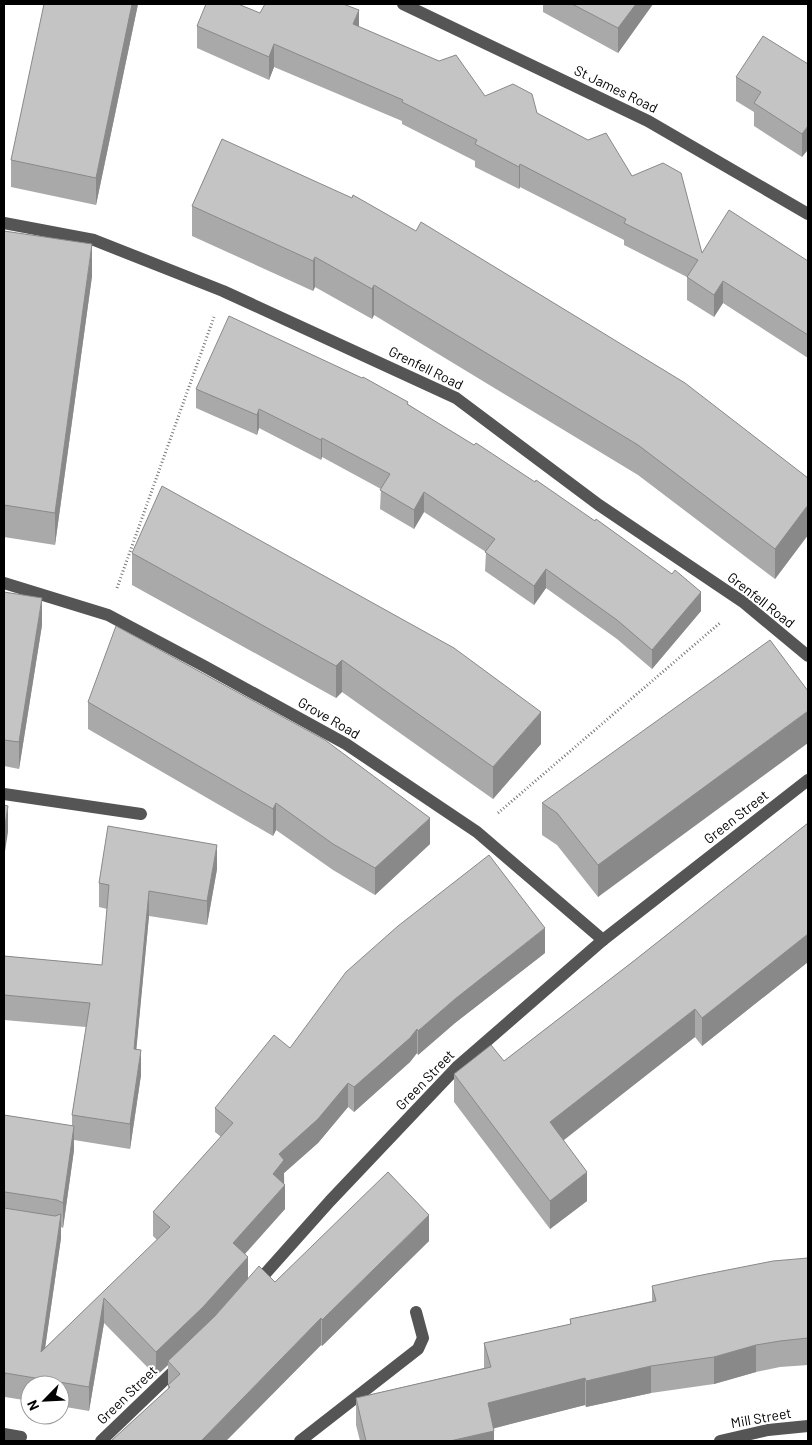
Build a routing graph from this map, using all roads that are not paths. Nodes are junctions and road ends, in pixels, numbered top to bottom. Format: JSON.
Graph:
{"nodes":[{"id":1,"x":403,"y":4,"type":"edge"},
{"id":2,"x":808,"y":214,"type":"edge"},
{"id":3,"x":4,"y":223,"type":"edge"},
{"id":4,"x":4,"y":583,"type":"edge"},
{"id":5,"x":808,"y":656,"type":"edge"},
{"id":6,"x":808,"y":780,"type":"edge"},
{"id":7,"x":4,"y":794,"type":"edge"},
{"id":8,"x":141,"y":814,"type":"dead end"},
{"id":9,"x":603,"y":940,"type":"junction"},
{"id":10,"x":247,"y":1294,"type":"edge"},
{"id":11,"x":416,"y":1312,"type":"dead end"},
{"id":12,"x":189,"y":1356,"type":"edge"},
{"id":13,"x":808,"y":1426,"type":"edge"},
{"id":14,"x":4,"y":1434,"type":"edge"},
{"id":15,"x":21,"y":1437,"type":"dead end"},
{"id":16,"x":101,"y":1441,"type":"edge"},
{"id":17,"x":300,"y":1441,"type":"edge"},
{"id":18,"x":720,"y":1441,"type":"edge"}],
"edges":[{"from":1,"to":2,"type":"street","name":"St James Road"},
{"from":3,"to":5,"type":"street","name":"Grenfell Road"},
{"from":4,"to":9,"type":"street","name":"Grove Road"},
{"from":6,"to":9,"type":"street","name":"Green Street"},
{"from":7,"to":8,"type":"street"},
{"from":9,"to":10,"type":"street","name":"Green Street"},
{"from":11,"to":17,"type":"street"},
{"from":12,"to":16,"type":"street","name":"Green Street"},
{"from":13,"to":18,"type":"street","name":"Mill Street"},
{"from":14,"to":15,"type":"street"}]}
